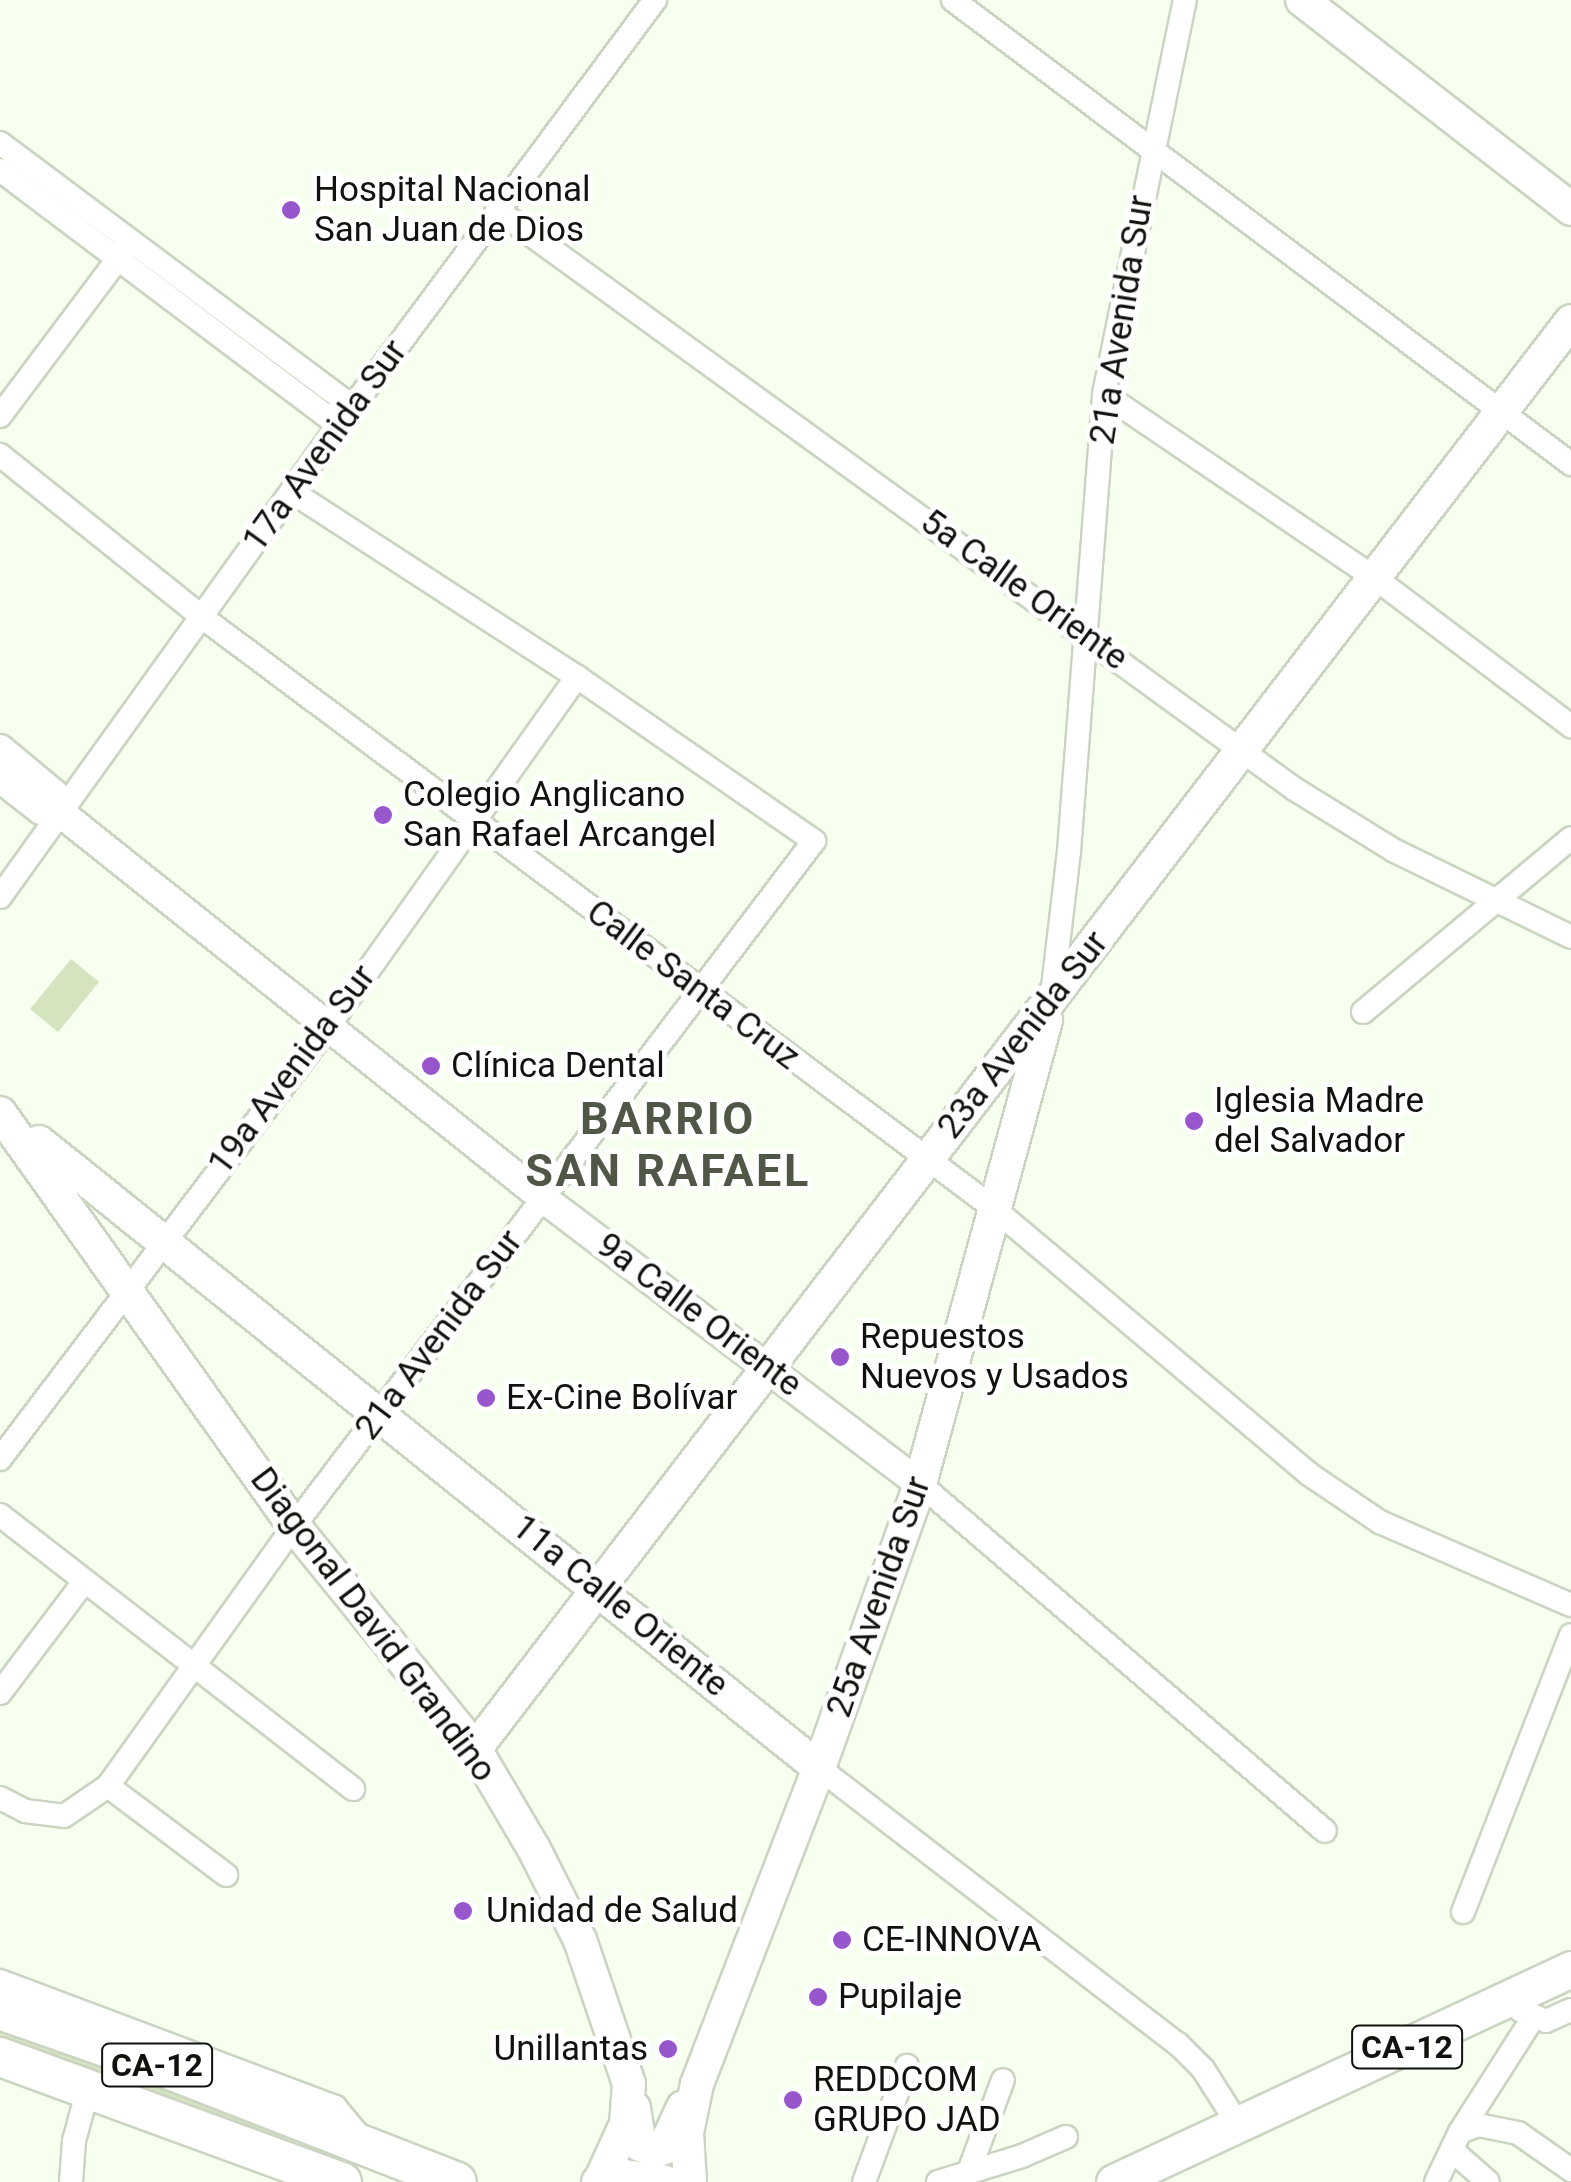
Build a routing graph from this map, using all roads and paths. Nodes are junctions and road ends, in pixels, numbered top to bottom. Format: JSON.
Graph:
{"nodes":[{"id":1,"x":656,"y":0,"type":"edge"},
{"id":2,"x":953,"y":0,"type":"edge"},
{"id":3,"x":1185,"y":0,"type":"edge"},
{"id":4,"x":1302,"y":0,"type":"edge"},
{"id":5,"x":0,"y":143,"type":"edge"},
{"id":6,"x":1150,"y":150,"type":"junction"},
{"id":7,"x":0,"y":170,"type":"edge"},
{"id":8,"x":1571,"y":209,"type":"edge"},
{"id":9,"x":498,"y":210,"type":"junction"},
{"id":10,"x":124,"y":250,"type":"junction"},
{"id":11,"x":1571,"y":321,"type":"edge"},
{"id":12,"x":1104,"y":394,"type":"junction"},
{"id":13,"x":1502,"y":413,"type":"junction"},
{"id":14,"x":0,"y":416,"type":"edge"},
{"id":15,"x":345,"y":416,"type":"junction"},
{"id":16,"x":0,"y":455,"type":"edge"},
{"id":17,"x":1571,"y":464,"type":"edge"},
{"id":18,"x":292,"y":492,"type":"junction"},
{"id":19,"x":1375,"y":578,"type":"junction"},
{"id":20,"x":202,"y":617,"type":"junction"},
{"id":21,"x":1088,"y":634,"type":"junction"},
{"id":22,"x":578,"y":677,"type":"junction"},
{"id":23,"x":1571,"y":726,"type":"edge"},
{"id":24,"x":0,"y":749,"type":"edge"},
{"id":25,"x":1244,"y":752,"type":"junction"},
{"id":26,"x":0,"y":778,"type":"edge"},
{"id":27,"x":62,"y":814,"type":"junction"},
{"id":28,"x":473,"y":821,"type":"junction"},
{"id":29,"x":1571,"y":838,"type":"edge"},
{"id":30,"x":0,"y":897,"type":"edge"},
{"id":31,"x":1494,"y":900,"type":"junction"},
{"id":32,"x":1571,"y":936,"type":"edge"},
{"id":33,"x":699,"y":989,"type":"junction"},
{"id":34,"x":1051,"y":1002,"type":"junction"},
{"id":35,"x":1363,"y":1012,"type":"dead end"},
{"id":36,"x":328,"y":1027,"type":"junction"},
{"id":37,"x":0,"y":1111,"type":"edge"},
{"id":38,"x":925,"y":1158,"type":"junction"},
{"id":39,"x":542,"y":1198,"type":"junction"},
{"id":40,"x":992,"y":1207,"type":"junction"},
{"id":41,"x":163,"y":1240,"type":"junction"},
{"id":42,"x":126,"y":1288,"type":"junction"},
{"id":43,"x":768,"y":1365,"type":"junction"},
{"id":44,"x":380,"y":1414,"type":"junction"},
{"id":45,"x":0,"y":1459,"type":"edge"},
{"id":46,"x":920,"y":1484,"type":"junction"},
{"id":47,"x":0,"y":1516,"type":"edge"},
{"id":48,"x":294,"y":1526,"type":"junction"},
{"id":49,"x":84,"y":1582,"type":"junction"},
{"id":50,"x":599,"y":1587,"type":"junction"},
{"id":51,"x":1571,"y":1605,"type":"edge"},
{"id":52,"x":1571,"y":1634,"type":"edge"},
{"id":53,"x":196,"y":1667,"type":"junction"},
{"id":54,"x":0,"y":1692,"type":"edge"},
{"id":55,"x":475,"y":1749,"type":"junction"},
{"id":56,"x":820,"y":1768,"type":"junction"},
{"id":57,"x":108,"y":1786,"type":"junction"},
{"id":58,"x":353,"y":1790,"type":"dead end"},
{"id":59,"x":0,"y":1798,"type":"edge"},
{"id":60,"x":1325,"y":1831,"type":"dead end"},
{"id":61,"x":226,"y":1875,"type":"dead end"},
{"id":62,"x":1463,"y":1912,"type":"dead end"},
{"id":63,"x":1571,"y":1969,"type":"edge"},
{"id":64,"x":0,"y":1981,"type":"edge"},
{"id":65,"x":1521,"y":2008,"type":"junction"},
{"id":66,"x":0,"y":2010,"type":"edge"},
{"id":67,"x":1571,"y":2010,"type":"edge"},
{"id":68,"x":0,"y":2057,"type":"edge"},
{"id":69,"x":907,"y":2066,"type":"dead end"},
{"id":70,"x":625,"y":2069,"type":"junction"},
{"id":71,"x":700,"y":2074,"type":"junction"},
{"id":72,"x":1003,"y":2080,"type":"dead end"},
{"id":73,"x":88,"y":2088,"type":"junction"},
{"id":74,"x":1236,"y":2117,"type":"junction"},
{"id":75,"x":312,"y":2125,"type":"junction"},
{"id":76,"x":1066,"y":2137,"type":"dead end"},
{"id":77,"x":1460,"y":2137,"type":"junction"},
{"id":78,"x":361,"y":2138,"type":"junction"},
{"id":79,"x":671,"y":2148,"type":"dead end"},
{"id":80,"x":256,"y":2149,"type":"junction"},
{"id":81,"x":1571,"y":2170,"type":"edge"},
{"id":82,"x":968,"y":2174,"type":"junction"},
{"id":83,"x":439,"y":2176,"type":"edge"},
{"id":84,"x":71,"y":2182,"type":"edge"},
{"id":85,"x":342,"y":2182,"type":"edge"},
{"id":86,"x":357,"y":2182,"type":"edge"},
{"id":87,"x":492,"y":2182,"type":"edge"},
{"id":88,"x":599,"y":2182,"type":"edge"},
{"id":89,"x":665,"y":2182,"type":"edge"},
{"id":90,"x":690,"y":2182,"type":"edge"},
{"id":91,"x":864,"y":2182,"type":"edge"},
{"id":92,"x":938,"y":2182,"type":"edge"},
{"id":93,"x":1114,"y":2182,"type":"edge"},
{"id":94,"x":1436,"y":2182,"type":"edge"},
{"id":95,"x":1488,"y":2182,"type":"edge"}],
"edges":[{"from":1,"to":9,"type":"street","name":"17a Avenida Sur"},
{"from":2,"to":6,"type":"street"},
{"from":3,"to":6,"type":"street","name":"21a Avenida Sur"},
{"from":4,"to":8,"type":"main road"},
{"from":5,"to":10,"type":"street"},
{"from":6,"to":12,"type":"street","name":"21a Avenida Sur"},
{"from":6,"to":13,"type":"street"},
{"from":7,"to":10,"type":"street"},
{"from":9,"to":15,"type":"street","name":"17a Avenida Sur"},
{"from":9,"to":21,"type":"street","name":"5a Calle Oriente"},
{"from":10,"to":14,"type":"street"},
{"from":10,"to":15,"type":"street"},
{"from":11,"to":13,"type":"main road","name":"23a Avenida Sur"},
{"from":12,"to":19,"type":"street"},
{"from":12,"to":21,"type":"street","name":"21a Avenida Sur"},
{"from":13,"to":17,"type":"street"},
{"from":13,"to":19,"type":"main road","name":"23a Avenida Sur"},
{"from":15,"to":18,"type":"street","name":"17a Avenida Sur"},
{"from":16,"to":20,"type":"street","name":"Calle Santa Cruz"},
{"from":18,"to":20,"type":"street","name":"17a Avenida Sur"},
{"from":18,"to":22,"type":"street"},
{"from":19,"to":23,"type":"street"},
{"from":19,"to":25,"type":"main road","name":"23a Avenida Sur"},
{"from":20,"to":27,"type":"street","name":"17a Avenida Sur"},
{"from":20,"to":28,"type":"street","name":"Calle Santa Cruz"},
{"from":21,"to":25,"type":"street","name":"5a Calle Oriente"},
{"from":21,"to":34,"type":"street","name":"21a Avenida Sur"},
{"from":22,"to":28,"type":"street","name":"19a Avenida Sur"},
{"from":22,"to":33,"type":"street","name":"21a Avenida Sur"},
{"from":24,"to":27,"type":"street","name":"9a Calle Oriente"},
{"from":25,"to":31,"type":"street","name":"5a Calle Oriente"},
{"from":25,"to":34,"type":"main road","name":"23a Avenida Sur"},
{"from":26,"to":27,"type":"street","name":"9a Calle Oriente"},
{"from":27,"to":30,"type":"street","name":"17a Avenida Sur"},
{"from":27,"to":36,"type":"street","name":"9a Calle Oriente"},
{"from":28,"to":33,"type":"street","name":"Calle Santa Cruz"},
{"from":28,"to":36,"type":"street","name":"19a Avenida Sur"},
{"from":29,"to":31,"type":"street"},
{"from":31,"to":32,"type":"street","name":"5a Calle Oriente"},
{"from":31,"to":35,"type":"street"},
{"from":33,"to":38,"type":"street","name":"Calle Santa Cruz"},
{"from":33,"to":39,"type":"street","name":"21a Avenida Sur"},
{"from":34,"to":38,"type":"main road","name":"23a Avenida Sur"},
{"from":34,"to":40,"type":"main road","name":"25a Avenida Sur"},
{"from":36,"to":39,"type":"street","name":"9a Calle Oriente"},
{"from":36,"to":41,"type":"street","name":"19a Avenida Sur"},
{"from":37,"to":41,"type":"main road","name":"11a Calle Oriente"},
{"from":37,"to":42,"type":"main road","name":"Diagonal David Grandino"},
{"from":38,"to":40,"type":"street","name":"Calle Santa Cruz"},
{"from":38,"to":43,"type":"main road","name":"23a Avenida Sur"},
{"from":39,"to":43,"type":"street","name":"9a Calle Oriente"},
{"from":39,"to":44,"type":"street","name":"21a Avenida Sur"},
{"from":40,"to":46,"type":"main road","name":"25a Avenida Sur"},
{"from":40,"to":51,"type":"street","name":"Calle Santa Cruz"},
{"from":41,"to":42,"type":"street","name":"19a Avenida Sur"},
{"from":41,"to":44,"type":"main road","name":"11a Calle Oriente"},
{"from":42,"to":45,"type":"street","name":"19a Avenida Sur"},
{"from":42,"to":48,"type":"main road","name":"Diagonal David Grandino"},
{"from":43,"to":46,"type":"street","name":"9a Calle Oriente"},
{"from":43,"to":50,"type":"main road","name":"23a Avenida Sur"},
{"from":44,"to":48,"type":"street","name":"21a Avenida Sur"},
{"from":44,"to":50,"type":"main road","name":"11a Calle Oriente"},
{"from":46,"to":56,"type":"main road","name":"25a Avenida Sur"},
{"from":46,"to":60,"type":"street","name":"9a Calle Oriente"},
{"from":47,"to":49,"type":"street"},
{"from":48,"to":53,"type":"street","name":"21a Avenida Sur"},
{"from":48,"to":55,"type":"main road","name":"Diagonal David Grandino"},
{"from":49,"to":53,"type":"street"},
{"from":49,"to":54,"type":"street"},
{"from":50,"to":55,"type":"main road","name":"23a Avenida Sur"},
{"from":50,"to":56,"type":"main road","name":"11a Calle Oriente"},
{"from":52,"to":62,"type":"street"},
{"from":53,"to":57,"type":"street","name":"21a Avenida Sur"},
{"from":53,"to":58,"type":"street"},
{"from":55,"to":70,"type":"main road","name":"Diagonal David Grandino"},
{"from":56,"to":71,"type":"main road","name":"25a Avenida Sur"},
{"from":56,"to":74,"type":"street","name":"11a Calle Oriente"},
{"from":57,"to":59,"type":"street","name":"21a Avenida Sur"},
{"from":57,"to":61,"type":"street"},
{"from":63,"to":65,"type":"main road","number":"CA-12"},
{"from":64,"to":78,"type":"street"},
{"from":65,"to":67,"type":"street"},
{"from":65,"to":74,"type":"main road","number":"CA-12"},
{"from":65,"to":77,"type":"street"},
{"from":66,"to":75,"type":"highway","number":"CA-12"},
{"from":68,"to":73,"type":"highway","number":"CA-12"},
{"from":69,"to":91,"type":"street"},
{"from":70,"to":71,"type":"main road"},
{"from":70,"to":88,"type":"main road","name":"Diagonal David Grandino"},
{"from":71,"to":79,"type":"main road"},
{"from":71,"to":90,"type":"main road","name":"25a Avenida Sur"},
{"from":72,"to":82,"type":"street"},
{"from":73,"to":80,"type":"highway","number":"CA-12"},
{"from":73,"to":84,"type":"street"},
{"from":74,"to":93,"type":"main road","number":"CA-12"},
{"from":75,"to":78,"type":"highway","number":"CA-12"},
{"from":75,"to":83,"type":"highway"},
{"from":76,"to":82,"type":"street"},
{"from":77,"to":81,"type":"street"},
{"from":77,"to":94,"type":"street"},
{"from":77,"to":95,"type":"street"},
{"from":78,"to":87,"type":"highway","number":"CA-12"},
{"from":80,"to":85,"type":"highway","number":"CA-12"},
{"from":80,"to":86,"type":"highway"},
{"from":82,"to":92,"type":"street"},
{"from":88,"to":89,"type":"main road"}]}
